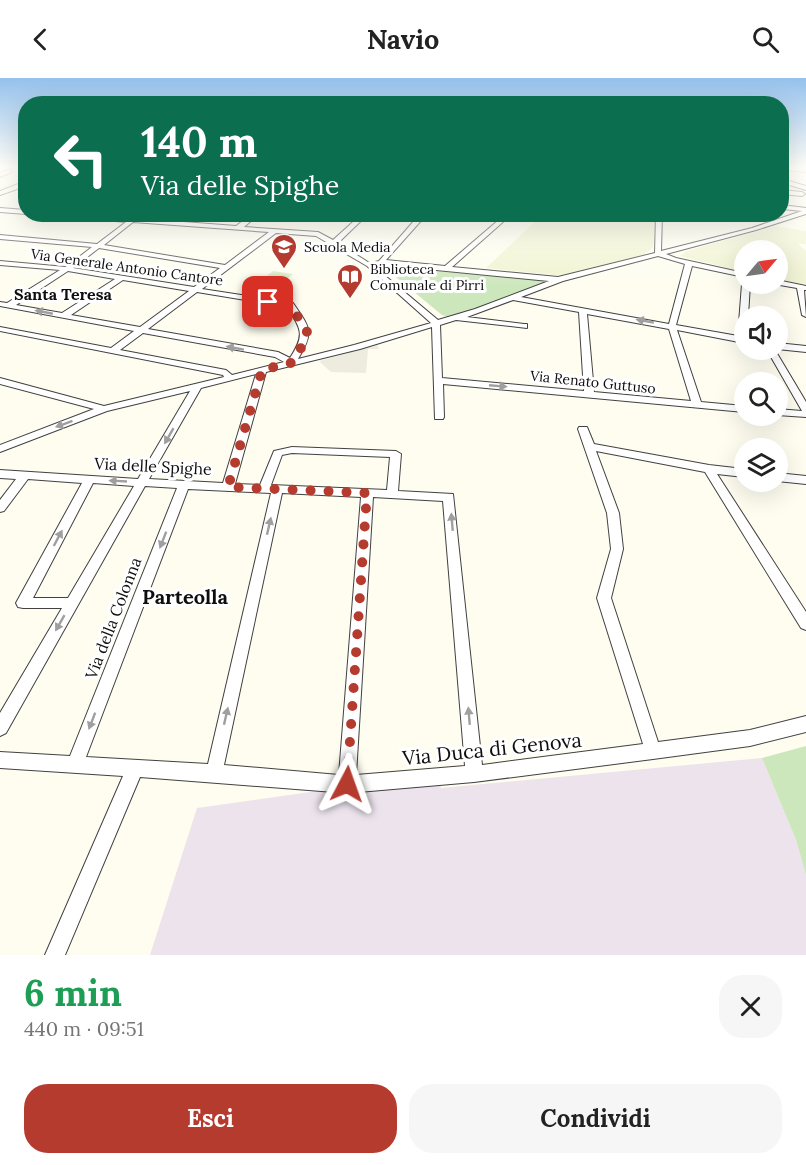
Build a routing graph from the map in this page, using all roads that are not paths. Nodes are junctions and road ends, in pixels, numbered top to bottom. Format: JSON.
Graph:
{"nodes":[{"id":1,"x":789,"y":208,"type":"edge"},
{"id":2,"x":0,"y":210,"type":"edge"},
{"id":3,"x":18,"y":211,"type":"edge"},
{"id":4,"x":806,"y":211,"type":"edge"},
{"id":5,"x":789,"y":217,"type":"edge"},
{"id":6,"x":130,"y":222,"type":"joint"},
{"id":7,"x":246,"y":222,"type":"edge"},
{"id":8,"x":357,"y":222,"type":"edge"},
{"id":9,"x":417,"y":222,"type":"edge"},
{"id":10,"x":501,"y":222,"type":"edge"},
{"id":11,"x":659,"y":222,"type":"edge"},
{"id":12,"x":774,"y":222,"type":"edge"},
{"id":13,"x":238,"y":228,"type":"junction"},
{"id":14,"x":276,"y":230,"type":"junction"},
{"id":15,"x":0,"y":237,"type":"edge"},
{"id":16,"x":334,"y":243,"type":"junction"},
{"id":17,"x":99,"y":246,"type":"junction"},
{"id":18,"x":669,"y":252,"type":"junction"},
{"id":19,"x":658,"y":253,"type":"junction"},
{"id":20,"x":381,"y":262,"type":"junction"},
{"id":21,"x":686,"y":262,"type":"junction"},
{"id":22,"x":0,"y":263,"type":"edge"},
{"id":23,"x":369,"y":265,"type":"junction"},
{"id":24,"x":226,"y":267,"type":"junction"},
{"id":25,"x":448,"y":267,"type":"junction"},
{"id":26,"x":67,"y":269,"type":"junction"},
{"id":27,"x":734,"y":273,"type":"edge"},
{"id":28,"x":122,"y":278,"type":"junction"},
{"id":29,"x":560,"y":279,"type":"junction"},
{"id":30,"x":788,"y":285,"type":"edge"},
{"id":31,"x":803,"y":288,"type":"edge"},
{"id":32,"x":195,"y":290,"type":"junction"},
{"id":33,"x":514,"y":298,"type":"junction"},
{"id":34,"x":5,"y":305,"type":"edge"},
{"id":35,"x":583,"y":310,"type":"junction"},
{"id":36,"x":0,"y":311,"type":"edge"},
{"id":37,"x":806,"y":315,"type":"edge"},
{"id":38,"x":63,"y":316,"type":"junction"},
{"id":39,"x":457,"y":317,"type":"junction"},
{"id":40,"x":436,"y":322,"type":"junction"},
{"id":41,"x":524,"y":326,"type":"dead end"},
{"id":42,"x":672,"y":326,"type":"junction"},
{"id":43,"x":0,"y":329,"type":"edge"},
{"id":44,"x":140,"y":330,"type":"junction"},
{"id":45,"x":734,"y":338,"type":"edge"},
{"id":46,"x":788,"y":347,"type":"edge"},
{"id":47,"x":806,"y":349,"type":"edge"},
{"id":48,"x":114,"y":350,"type":"junction"},
{"id":49,"x":777,"y":360,"type":"edge"},
{"id":50,"x":291,"y":363,"type":"junction"},
{"id":51,"x":262,"y":370,"type":"junction"},
{"id":52,"x":229,"y":378,"type":"junction"},
{"id":53,"x":0,"y":381,"type":"edge"},
{"id":54,"x":440,"y":381,"type":"junction"},
{"id":55,"x":198,"y":385,"type":"junction"},
{"id":56,"x":588,"y":394,"type":"junction"},
{"id":57,"x":697,"y":406,"type":"junction"},
{"id":58,"x":734,"y":409,"type":"edge"},
{"id":59,"x":104,"y":410,"type":"junction"},
{"id":60,"x":788,"y":412,"type":"edge"},
{"id":61,"x":806,"y":412,"type":"edge"},
{"id":62,"x":439,"y":417,"type":"dead end"},
{"id":63,"x":583,"y":429,"type":"dead end"},
{"id":64,"x":0,"y":440,"type":"edge"},
{"id":65,"x":13,"y":443,"type":"junction"},
{"id":66,"x":590,"y":447,"type":"junction"},
{"id":67,"x":0,"y":449,"type":"edge"},
{"id":68,"x":709,"y":469,"type":"junction"},
{"id":69,"x":734,"y":472,"type":"edge"},
{"id":70,"x":0,"y":474,"type":"edge"},
{"id":71,"x":25,"y":475,"type":"junction"},
{"id":72,"x":788,"y":478,"type":"edge"},
{"id":73,"x":89,"y":480,"type":"junction"},
{"id":74,"x":806,"y":480,"type":"edge"},
{"id":75,"x":142,"y":482,"type":"junction"},
{"id":76,"x":184,"y":485,"type":"junction"},
{"id":77,"x":228,"y":487,"type":"junction"},
{"id":78,"x":271,"y":489,"type":"junction"},
{"id":79,"x":367,"y":493,"type":"junction"},
{"id":80,"x":392,"y":494,"type":"junction"},
{"id":81,"x":0,"y":508,"type":"edge"},
{"id":82,"x":71,"y":603,"type":"junction"},
{"id":83,"x":806,"y":624,"type":"edge"},
{"id":84,"x":806,"y":724,"type":"edge"},
{"id":85,"x":0,"y":728,"type":"edge"},
{"id":86,"x":653,"y":751,"type":"junction"},
{"id":87,"x":0,"y":760,"type":"edge"},
{"id":88,"x":75,"y":764,"type":"junction"},
{"id":89,"x":135,"y":768,"type":"junction"},
{"id":90,"x":214,"y":773,"type":"junction"},
{"id":91,"x":474,"y":774,"type":"junction"},
{"id":92,"x":347,"y":784,"type":"junction"},
{"id":93,"x":55,"y":955,"type":"edge"}],
"edges":[{"from":1,"to":4,"type":"street"},
{"from":2,"to":3,"type":"street"},
{"from":4,"to":5,"type":"street"},
{"from":6,"to":13,"type":"street"},
{"from":6,"to":17,"type":"street"},
{"from":7,"to":13,"type":"street"},
{"from":8,"to":16,"type":"street"},
{"from":9,"to":20,"type":"street"},
{"from":10,"to":25,"type":"street"},
{"from":11,"to":19,"type":"street"},
{"from":12,"to":18,"type":"street"},
{"from":13,"to":14,"type":"street"},
{"from":14,"to":16,"type":"street"},
{"from":14,"to":24,"type":"street"},
{"from":15,"to":17,"type":"street"},
{"from":16,"to":23,"type":"street"},
{"from":17,"to":24,"type":"street"},
{"from":17,"to":26,"type":"street"},
{"from":18,"to":19,"type":"street"},
{"from":18,"to":21,"type":"street"},
{"from":19,"to":21,"type":"street"},
{"from":19,"to":29,"type":"street"},
{"from":20,"to":23,"type":"street"},
{"from":20,"to":25,"type":"street"},
{"from":21,"to":27,"type":"street"},
{"from":21,"to":42,"type":"street"},
{"from":22,"to":26,"type":"street","name":"Via Generale Antonio Cantore"},
{"from":23,"to":40,"type":"street"},
{"from":24,"to":32,"type":"street"},
{"from":25,"to":29,"type":"street"},
{"from":26,"to":28,"type":"street","name":"Via Generale Antonio Cantore"},
{"from":26,"to":34,"type":"street"},
{"from":28,"to":32,"type":"street","name":"Via Generale Antonio Cantore"},
{"from":28,"to":38,"type":"street"},
{"from":29,"to":33,"type":"street"},
{"from":30,"to":31,"type":"street"},
{"from":31,"to":37,"type":"street"},
{"from":32,"to":44,"type":"street"},
{"from":32,"to":50,"type":"street","name":"Via Generale Antonio Cantore"},
{"from":33,"to":35,"type":"street"},
{"from":33,"to":39,"type":"street"},
{"from":34,"to":36,"type":"street"},
{"from":38,"to":34,"type":"street","one_way":true},
{"from":42,"to":35,"type":"street","one_way":true},
{"from":35,"to":56,"type":"street"},
{"from":38,"to":44,"type":"street"},
{"from":39,"to":40,"type":"street"},
{"from":39,"to":41,"type":"street"},
{"from":40,"to":50,"type":"street"},
{"from":40,"to":54,"type":"street"},
{"from":42,"to":45,"type":"street"},
{"from":42,"to":57,"type":"street"},
{"from":43,"to":48,"type":"street"},
{"from":44,"to":48,"type":"street"},
{"from":50,"to":44,"type":"street","one_way":true},
{"from":46,"to":47,"type":"street"},
{"from":48,"to":52,"type":"street"},
{"from":49,"to":61,"type":"street"},
{"from":50,"to":51,"type":"street"},
{"from":51,"to":52,"type":"street"},
{"from":51,"to":77,"type":"street"},
{"from":52,"to":55,"type":"street"},
{"from":53,"to":59,"type":"street"},
{"from":54,"to":56,"type":"street","name":"Via Renato Guttuso","one_way":true},
{"from":54,"to":62,"type":"street"},
{"from":55,"to":59,"type":"street"},
{"from":55,"to":75,"type":"street","one_way":true},
{"from":56,"to":57,"type":"street","name":"Via Renato Guttuso"},
{"from":57,"to":58,"type":"street","name":"Via Renato Guttuso"},
{"from":59,"to":65,"type":"street","one_way":true},
{"from":60,"to":61,"type":"street"},
{"from":63,"to":66,"type":"street"},
{"from":64,"to":65,"type":"street"},
{"from":65,"to":67,"type":"street"},
{"from":66,"to":68,"type":"street"},
{"from":66,"to":86,"type":"street"},
{"from":68,"to":69,"type":"street"},
{"from":68,"to":83,"type":"street"},
{"from":70,"to":71,"type":"street","name":"Via delle Spighe"},
{"from":71,"to":73,"type":"street","name":"Via delle Spighe"},
{"from":71,"to":81,"type":"street"},
{"from":72,"to":74,"type":"street"},
{"from":75,"to":73,"type":"street","name":"Via delle Spighe","one_way":true},
{"from":82,"to":73,"type":"street","one_way":true},
{"from":75,"to":76,"type":"street","name":"Via delle Spighe"},
{"from":75,"to":82,"type":"street"},
{"from":76,"to":77,"type":"street","name":"Via delle Spighe"},
{"from":76,"to":88,"type":"street","name":"Via della Colonna","one_way":true},
{"from":77,"to":78,"type":"street","name":"Via delle Spighe"},
{"from":78,"to":79,"type":"street","name":"Via delle Spighe"},
{"from":78,"to":80,"type":"street"},
{"from":90,"to":78,"type":"street","one_way":true},
{"from":79,"to":80,"type":"street","name":"Via delle Spighe"},
{"from":79,"to":92,"type":"street"},
{"from":91,"to":80,"type":"street","name":"Via delle Spighe","one_way":true},
{"from":82,"to":85,"type":"street","one_way":true},
{"from":84,"to":86,"type":"street","name":"Via Duca di Genova"},
{"from":86,"to":91,"type":"street","name":"Via Duca di Genova"},
{"from":87,"to":88,"type":"street","name":"Via Duca di Genova"},
{"from":88,"to":89,"type":"street","name":"Via Duca di Genova"},
{"from":89,"to":90,"type":"street","name":"Via Duca di Genova"},
{"from":89,"to":93,"type":"street"},
{"from":90,"to":92,"type":"street","name":"Via Duca di Genova"},
{"from":91,"to":92,"type":"street","name":"Via Duca di Genova"}]}
